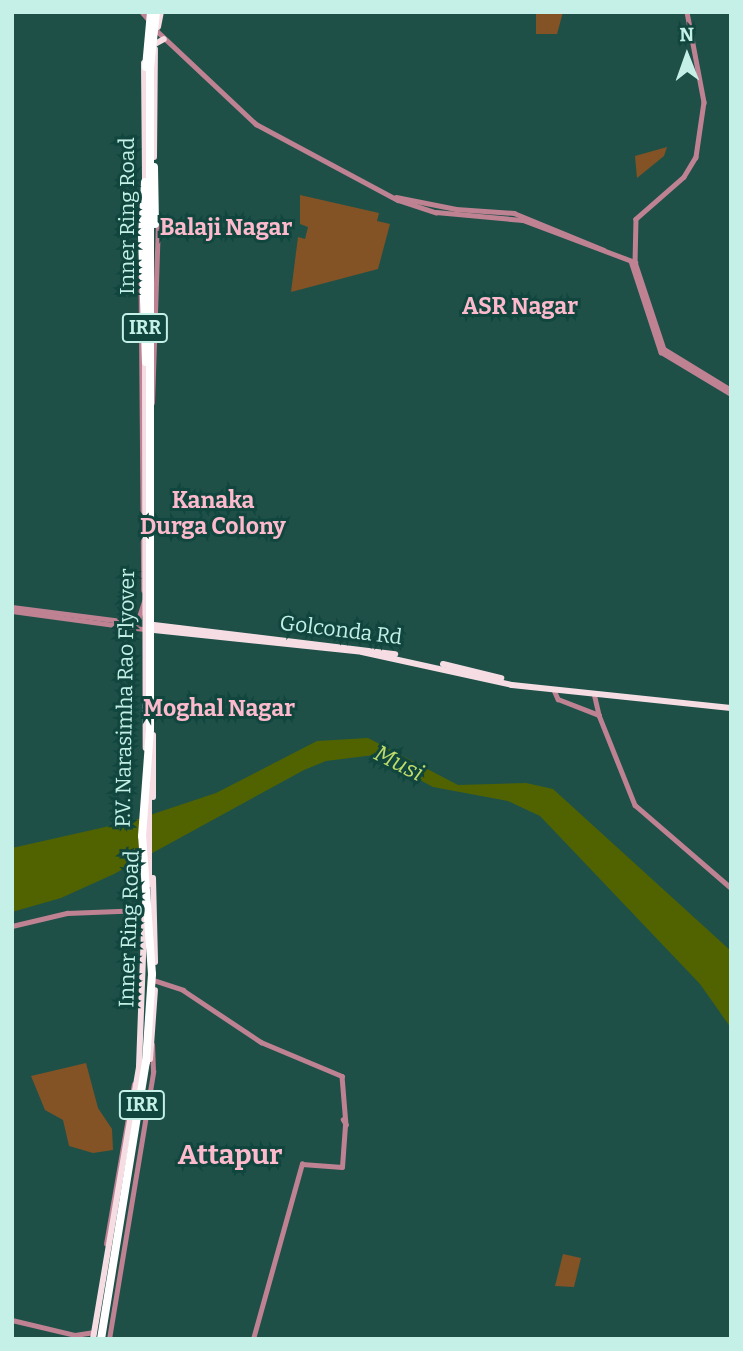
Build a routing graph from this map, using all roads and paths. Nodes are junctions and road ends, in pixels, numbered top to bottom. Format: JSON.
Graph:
{"nodes":[{"id":1,"x":142,"y":12,"type":"edge"},
{"id":2,"x":687,"y":12,"type":"edge"},
{"id":3,"x":154,"y":14,"type":"edge"},
{"id":4,"x":157,"y":31,"type":"junction"},
{"id":5,"x":164,"y":38,"type":"junction"},
{"id":6,"x":155,"y":44,"type":"junction"},
{"id":7,"x":154,"y":165,"type":"junction"},
{"id":8,"x":145,"y":182,"type":"junction"},
{"id":9,"x":632,"y":261,"type":"junction"},
{"id":10,"x":144,"y":265,"type":"junction"},
{"id":11,"x":148,"y":376,"type":"junction"},
{"id":12,"x":731,"y":392,"type":"edge"},
{"id":13,"x":143,"y":456,"type":"junction"},
{"id":14,"x":152,"y":456,"type":"junction"},
{"id":15,"x":144,"y":591,"type":"junction"},
{"id":16,"x":144,"y":601,"type":"junction"},
{"id":17,"x":12,"y":609,"type":"edge"},
{"id":18,"x":154,"y":628,"type":"junction"},
{"id":19,"x":144,"y":629,"type":"junction"},
{"id":20,"x":153,"y":662,"type":"junction"},
{"id":21,"x":144,"y":664,"type":"junction"},
{"id":22,"x":554,"y":690,"type":"junction"},
{"id":23,"x":594,"y":693,"type":"junction"},
{"id":24,"x":731,"y":708,"type":"edge"},
{"id":25,"x":599,"y":715,"type":"junction"},
{"id":26,"x":151,"y":781,"type":"junction"},
{"id":27,"x":151,"y":870,"type":"junction"},
{"id":28,"x":731,"y":888,"type":"edge"},
{"id":29,"x":143,"y":910,"type":"junction"},
{"id":30,"x":12,"y":926,"type":"edge"},
{"id":31,"x":145,"y":979,"type":"junction"},
{"id":32,"x":155,"y":980,"type":"junction"},
{"id":33,"x":12,"y":1320,"type":"edge"},
{"id":34,"x":75,"y":1335,"type":"junction"},
{"id":35,"x":100,"y":1338,"type":"edge"},
{"id":36,"x":82,"y":1339,"type":"edge"},
{"id":37,"x":253,"y":1339,"type":"edge"}],
"edges":[{"from":1,"to":3,"type":"street"},
{"from":2,"to":9,"type":"street"},
{"from":3,"to":4,"type":"main road","name":"Inner Ring Road","number":"IRR"},
{"from":3,"to":8,"type":"main road","name":"Inner Ring Road","number":"IRR"},
{"from":3,"to":11,"type":"highway","name":"P.V. Narasimha Rao Flyover","bridge":true},
{"from":4,"to":5,"type":"street"},
{"from":4,"to":6,"type":"main road","name":"Inner Ring Road","number":"IRR"},
{"from":5,"to":6,"type":"main road"},
{"from":5,"to":9,"type":"street"},
{"from":6,"to":7,"type":"main road","name":"Inner Ring Road","number":"IRR"},
{"from":7,"to":11,"type":"highway","bridge":true},
{"from":7,"to":14,"type":"main road","name":"Inner Ring Road","number":"IRR"},
{"from":8,"to":10,"type":"main road","name":"Inner Ring Road","number":"IRR"},
{"from":8,"to":11,"type":"highway","bridge":true},
{"from":9,"to":12,"type":"street"},
{"from":10,"to":13,"type":"main road","name":"Inner Ring Road","number":"IRR"},
{"from":10,"to":15,"type":"street"},
{"from":11,"to":35,"type":"highway","name":"P.V. Narasimha Rao Flyover","bridge":true},
{"from":13,"to":14,"type":"main road"},
{"from":13,"to":15,"type":"main road","name":"Inner Ring Road","number":"IRR"},
{"from":14,"to":18,"type":"main road","name":"Inner Ring Road","number":"IRR"},
{"from":15,"to":16,"type":"main road","name":"Inner Ring Road","number":"IRR"},
{"from":16,"to":17,"type":"street"},
{"from":16,"to":19,"type":"main road","name":"Inner Ring Road","number":"IRR"},
{"from":17,"to":19,"type":"street"},
{"from":18,"to":20,"type":"main road","name":"Inner Ring Road"},
{"from":18,"to":22,"type":"main road","name":"Golconda Rd"},
{"from":19,"to":21,"type":"main road","name":"Inner Ring Road","number":"IRR"},
{"from":20,"to":21,"type":"main road"},
{"from":20,"to":26,"type":"main road","name":"Inner Ring Road","number":"IRR"},
{"from":21,"to":26,"type":"main road","name":"Inner Ring Road","number":"IRR"},
{"from":22,"to":23,"type":"main road","name":"Golconda Rd"},
{"from":22,"to":25,"type":"street"},
{"from":23,"to":24,"type":"main road","name":"Golconda Rd"},
{"from":23,"to":25,"type":"street"},
{"from":25,"to":28,"type":"street"},
{"from":26,"to":27,"type":"main road","name":"Inner Ring Road","number":"IRR"},
{"from":27,"to":29,"type":"main road","name":"Inner Ring Road","number":"IRR"},
{"from":27,"to":32,"type":"main road","name":"Inner Ring Road","number":"IRR"},
{"from":29,"to":30,"type":"street"},
{"from":29,"to":31,"type":"main road","name":"Inner Ring Road","number":"IRR"},
{"from":31,"to":32,"type":"street"},
{"from":31,"to":35,"type":"main road","name":"Inner Ring Road","number":"IRR"},
{"from":32,"to":35,"type":"main road","name":"Inner Ring Road","number":"IRR"},
{"from":32,"to":37,"type":"street"},
{"from":33,"to":34,"type":"street"},
{"from":34,"to":35,"type":"street"},
{"from":34,"to":36,"type":"street"}]}
